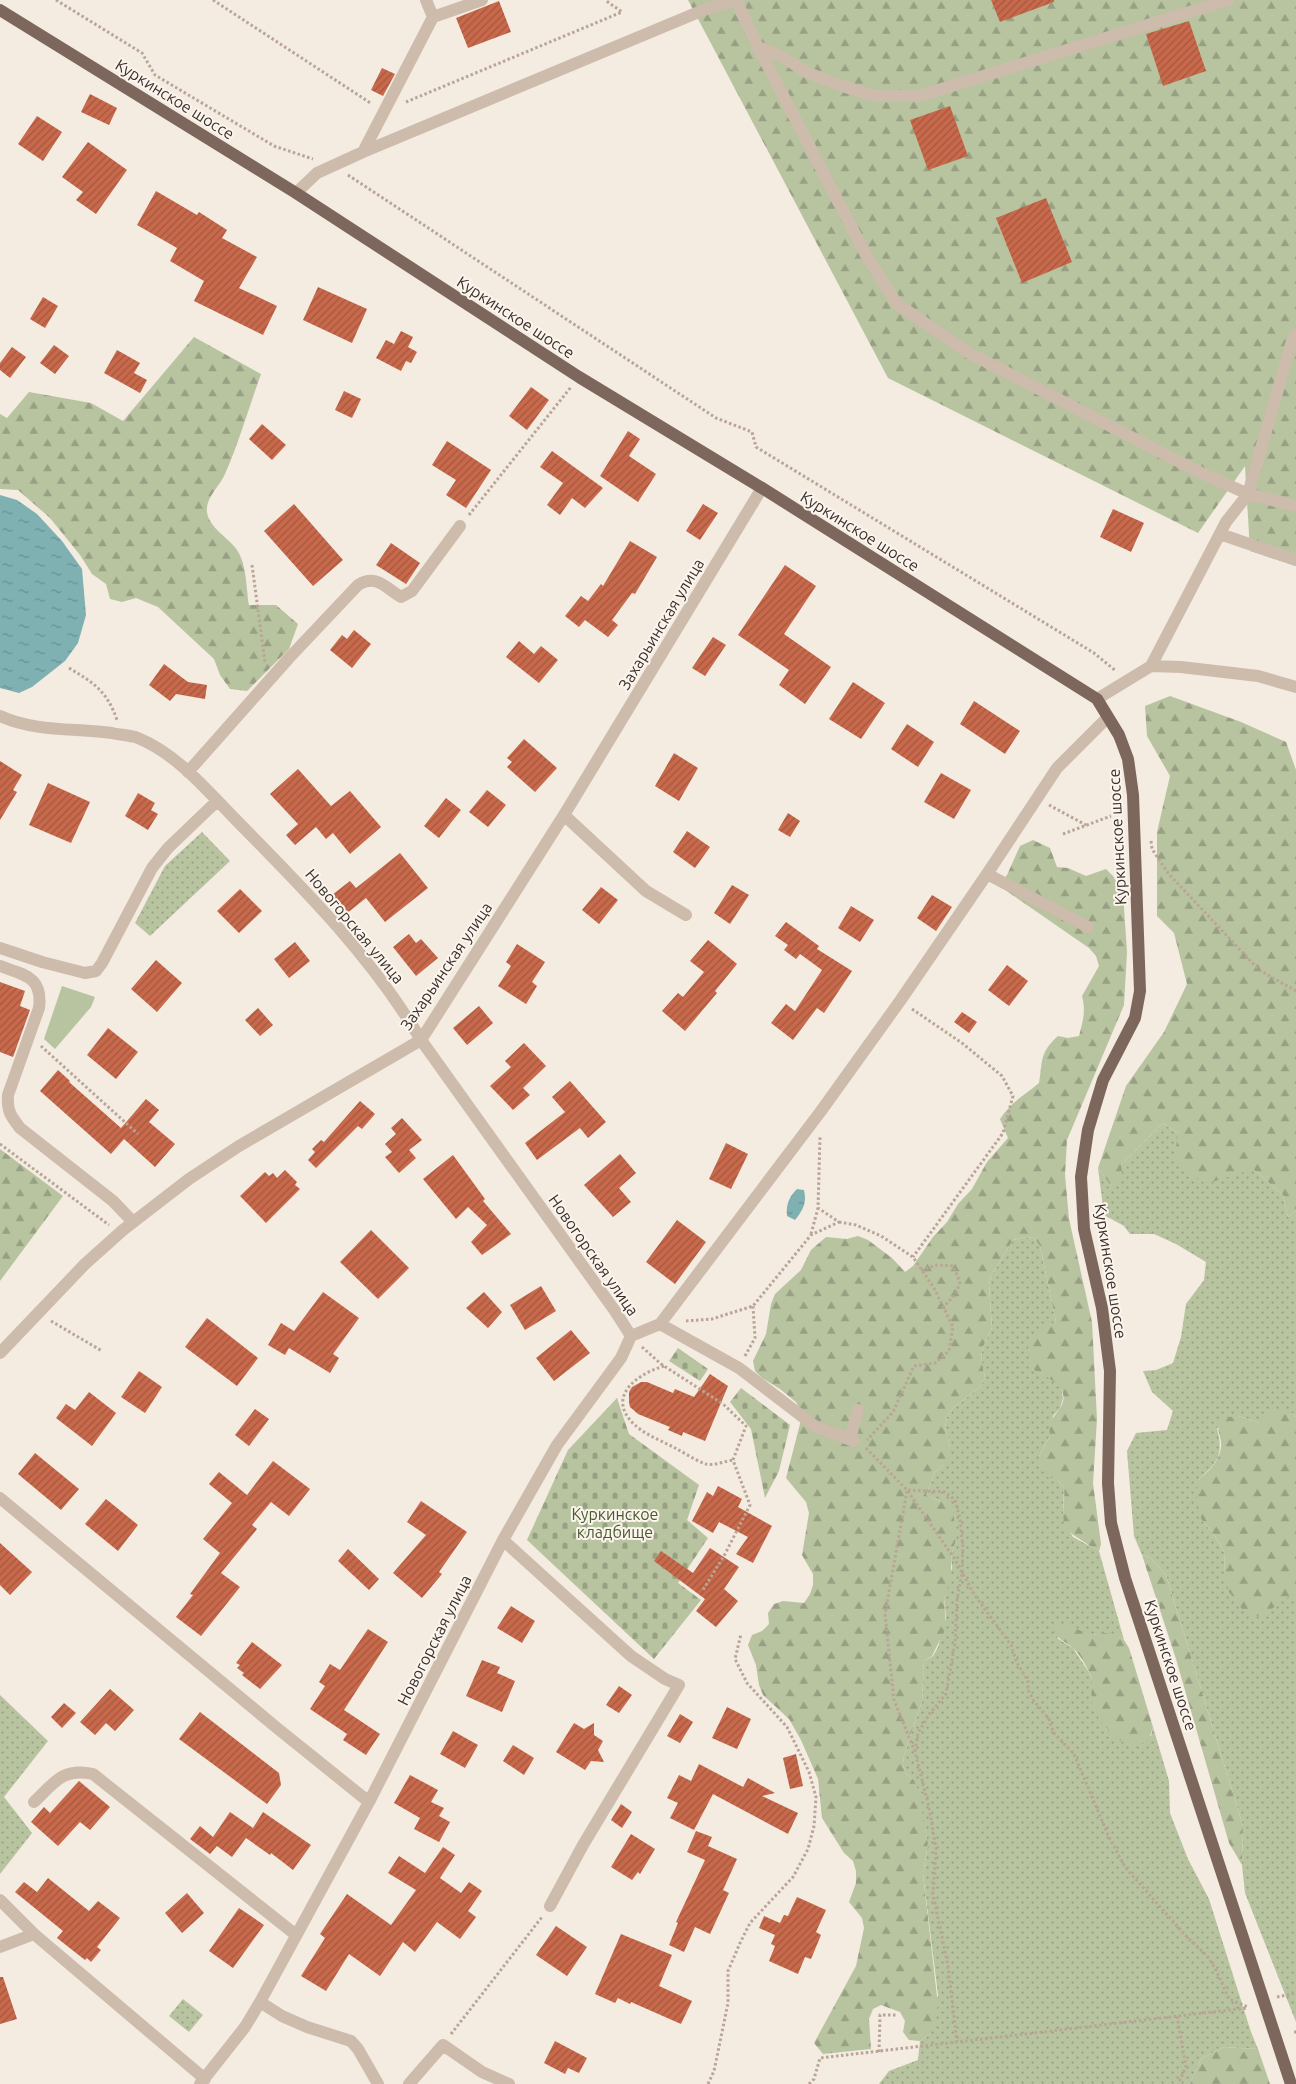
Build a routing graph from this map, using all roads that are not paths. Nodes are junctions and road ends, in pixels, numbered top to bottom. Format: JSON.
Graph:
{"nodes":[{"id":1,"x":426,"y":0,"type":"edge"},
{"id":2,"x":482,"y":0,"type":"edge"},
{"id":3,"x":737,"y":0,"type":"edge"},
{"id":4,"x":1228,"y":0,"type":"edge"},
{"id":5,"x":0,"y":10,"type":"edge"},
{"id":6,"x":434,"y":17,"type":"junction"},
{"id":7,"x":758,"y":46,"type":"junction"},
{"id":8,"x":363,"y":152,"type":"junction"},
{"id":9,"x":296,"y":194,"type":"junction"},
{"id":10,"x":1296,"y":334,"type":"edge"},
{"id":11,"x":762,"y":488,"type":"junction"},
{"id":12,"x":1248,"y":494,"type":"junction"},
{"id":13,"x":1296,"y":506,"type":"edge"},
{"id":14,"x":460,"y":526,"type":"road end"},
{"id":15,"x":1220,"y":534,"type":"junction"},
{"id":16,"x":1296,"y":560,"type":"edge"},
{"id":17,"x":1151,"y":666,"type":"junction"},
{"id":18,"x":1296,"y":687,"type":"edge"},
{"id":19,"x":1097,"y":699,"type":"junction"},
{"id":20,"x":0,"y":716,"type":"edge"},
{"id":21,"x":1107,"y":718,"type":"junction"},
{"id":22,"x":188,"y":772,"type":"junction"},
{"id":23,"x":217,"y":801,"type":"junction"},
{"id":24,"x":564,"y":815,"type":"junction"},
{"id":25,"x":988,"y":874,"type":"junction"},
{"id":26,"x":686,"y":915,"type":"dead end"},
{"id":27,"x":1088,"y":927,"type":"dead end"},
{"id":28,"x":0,"y":948,"type":"edge"},
{"id":29,"x":0,"y":966,"type":"edge"},
{"id":30,"x":421,"y":1040,"type":"junction"},
{"id":31,"x":133,"y":1222,"type":"junction"},
{"id":32,"x":660,"y":1324,"type":"junction"},
{"id":33,"x":631,"y":1336,"type":"junction"},
{"id":34,"x":0,"y":1353,"type":"edge"},
{"id":35,"x":858,"y":1410,"type":"dead end"},
{"id":36,"x":0,"y":1498,"type":"edge"},
{"id":37,"x":503,"y":1540,"type":"junction"},
{"id":38,"x":34,"y":1802,"type":"dead end"},
{"id":39,"x":369,"y":1802,"type":"junction"},
{"id":40,"x":0,"y":1900,"type":"edge"},
{"id":41,"x":550,"y":1906,"type":"road end"},
{"id":42,"x":34,"y":1934,"type":"junction"},
{"id":43,"x":296,"y":1935,"type":"junction"},
{"id":44,"x":0,"y":1947,"type":"edge"},
{"id":45,"x":260,"y":2002,"type":"junction"},
{"id":46,"x":203,"y":2081,"type":"edge"},
{"id":47,"x":378,"y":2084,"type":"edge"},
{"id":48,"x":409,"y":2084,"type":"edge"},
{"id":49,"x":509,"y":2084,"type":"edge"},
{"id":50,"x":1291,"y":2084,"type":"edge"}],
"edges":[{"from":1,"to":6,"type":"street"},
{"from":2,"to":6,"type":"street"},
{"from":3,"to":7,"type":"street"},
{"from":3,"to":8,"type":"street"},
{"from":4,"to":7,"type":"street"},
{"from":5,"to":9,"type":"main road","name":"Куркинское шоссе"},
{"from":6,"to":8,"type":"street"},
{"from":7,"to":12,"type":"street"},
{"from":8,"to":9,"type":"street"},
{"from":9,"to":11,"type":"main road","name":"Куркинское шоссе"},
{"from":10,"to":12,"type":"street"},
{"from":11,"to":19,"type":"main road","name":"Куркинское шоссе"},
{"from":11,"to":24,"type":"street","name":"Захарьинская улица"},
{"from":12,"to":13,"type":"street"},
{"from":12,"to":15,"type":"street"},
{"from":14,"to":22,"type":"street"},
{"from":15,"to":16,"type":"street"},
{"from":15,"to":17,"type":"street"},
{"from":17,"to":18,"type":"street"},
{"from":17,"to":19,"type":"street"},
{"from":19,"to":21,"type":"main road","name":"Куркинское шоссе"},
{"from":20,"to":22,"type":"street","name":"Новогорская улица"},
{"from":21,"to":25,"type":"street"},
{"from":21,"to":50,"type":"main road","name":"Куркинское шоссе"},
{"from":22,"to":23,"type":"street","name":"Новогорская улица"},
{"from":23,"to":28,"type":"street"},
{"from":23,"to":30,"type":"street","name":"Новогорская улица"},
{"from":24,"to":26,"type":"street"},
{"from":24,"to":30,"type":"street","name":"Захарьинская улица"},
{"from":25,"to":27,"type":"street"},
{"from":25,"to":32,"type":"street"},
{"from":29,"to":31,"type":"street"},
{"from":30,"to":31,"type":"street","name":"Захарьинская улица"},
{"from":30,"to":33,"type":"street","name":"Новогорская улица"},
{"from":31,"to":34,"type":"street","name":"Захарьинская улица"},
{"from":32,"to":33,"type":"street"},
{"from":32,"to":35,"type":"street"},
{"from":33,"to":37,"type":"street","name":"Новогорская улица"},
{"from":36,"to":39,"type":"street"},
{"from":37,"to":39,"type":"street","name":"Новогорская улица"},
{"from":37,"to":41,"type":"street"},
{"from":38,"to":43,"type":"street"},
{"from":39,"to":43,"type":"street","name":"Новогорская улица"},
{"from":40,"to":42,"type":"street"},
{"from":42,"to":44,"type":"street"},
{"from":42,"to":46,"type":"street"},
{"from":43,"to":45,"type":"street","name":"Новогорская улица"},
{"from":45,"to":46,"type":"street","name":"Новогорская улица"},
{"from":45,"to":47,"type":"street"},
{"from":48,"to":49,"type":"street"}]}
